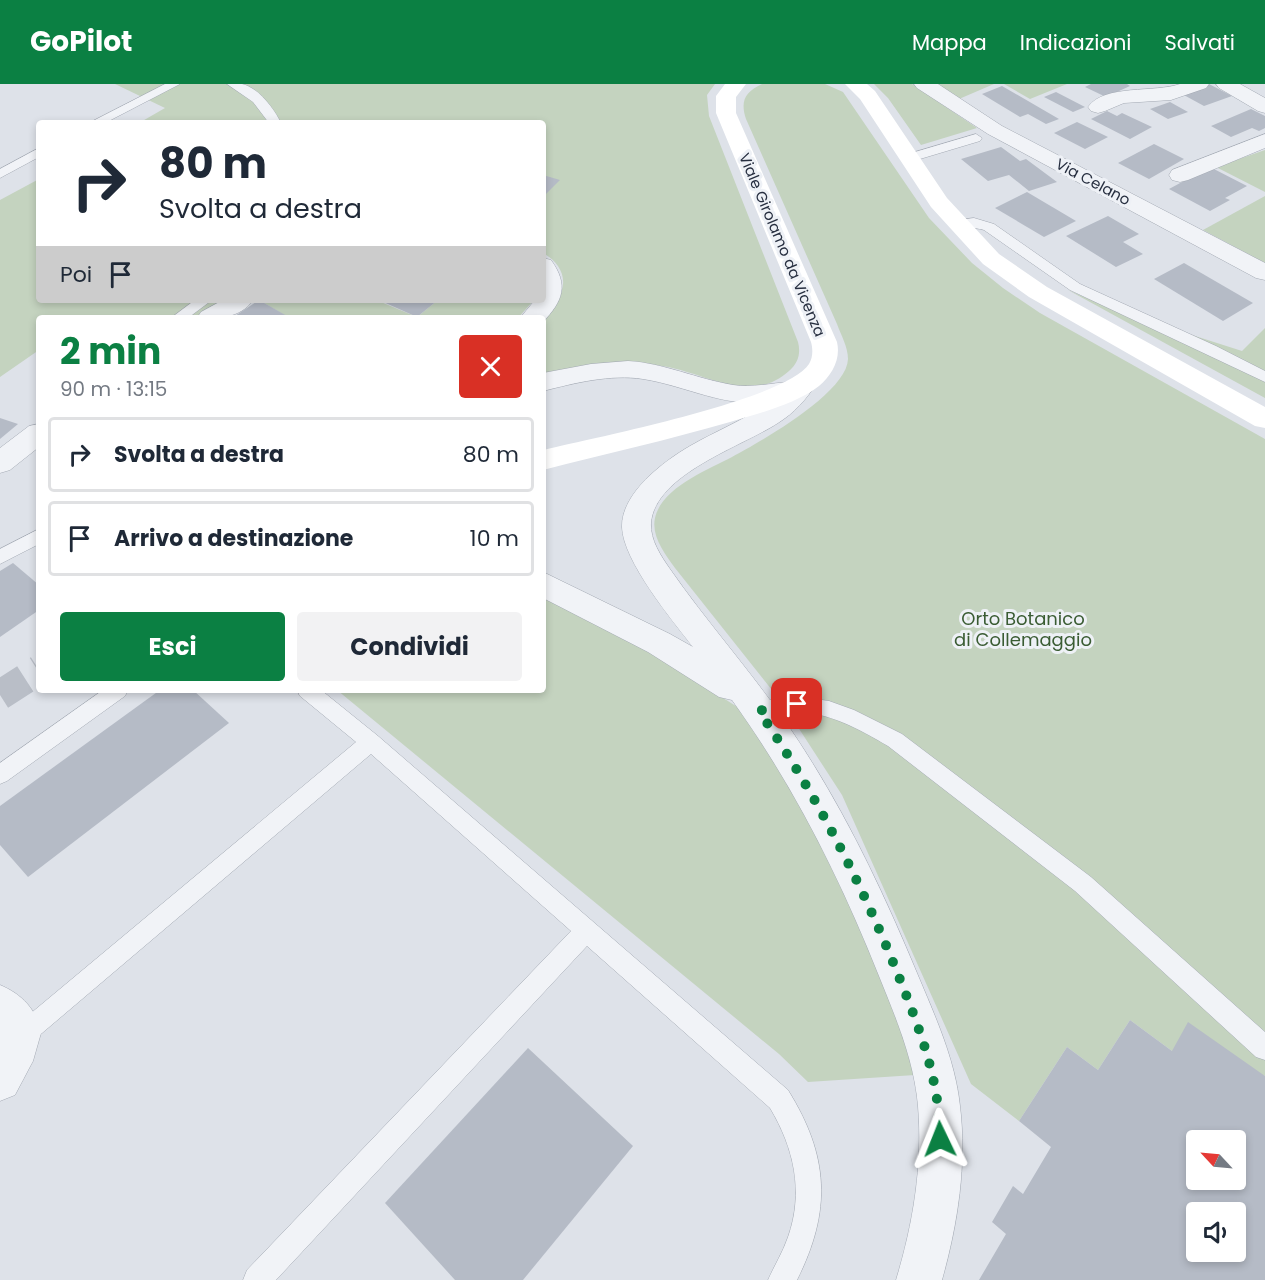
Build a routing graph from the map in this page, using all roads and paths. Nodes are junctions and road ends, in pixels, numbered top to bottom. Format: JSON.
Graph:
{"nodes":[{"id":1,"x":174,"y":84,"type":"edge"},
{"id":2,"x":233,"y":84,"type":"edge"},
{"id":3,"x":855,"y":84,"type":"edge"},
{"id":4,"x":924,"y":84,"type":"edge"},
{"id":5,"x":1198,"y":84,"type":"edge"},
{"id":6,"x":1226,"y":84,"type":"edge"},
{"id":7,"x":735,"y":85,"type":"edge"},
{"id":8,"x":1098,"y":107,"type":"dead end"},
{"id":9,"x":1265,"y":108,"type":"edge"},
{"id":10,"x":101,"y":120,"type":"edge"},
{"id":11,"x":274,"y":120,"type":"edge"},
{"id":12,"x":976,"y":138,"type":"dead end"},
{"id":13,"x":1265,"y":140,"type":"edge"},
{"id":14,"x":36,"y":154,"type":"edge"},
{"id":15,"x":910,"y":158,"type":"junction"},
{"id":16,"x":0,"y":174,"type":"edge"},
{"id":17,"x":1180,"y":175,"type":"dead end"},
{"id":18,"x":957,"y":224,"type":"junction"},
{"id":19,"x":546,"y":270,"type":"edge"},
{"id":20,"x":1265,"y":273,"type":"edge"},
{"id":21,"x":201,"y":303,"type":"edge"},
{"id":22,"x":236,"y":303,"type":"edge"},
{"id":23,"x":546,"y":303,"type":"edge"},
{"id":24,"x":546,"y":303,"type":"edge"},
{"id":25,"x":183,"y":315,"type":"edge"},
{"id":26,"x":215,"y":315,"type":"edge"},
{"id":27,"x":536,"y":315,"type":"edge"},
{"id":28,"x":1265,"y":377,"type":"edge"},
{"id":29,"x":546,"y":381,"type":"edge"},
{"id":30,"x":796,"y":387,"type":"junction"},
{"id":31,"x":1265,"y":419,"type":"edge"},
{"id":32,"x":36,"y":436,"type":"edge"},
{"id":33,"x":546,"y":459,"type":"edge"},
{"id":34,"x":0,"y":463,"type":"edge"},
{"id":35,"x":36,"y":538,"type":"edge"},
{"id":36,"x":0,"y":557,"type":"edge"},
{"id":37,"x":663,"y":582,"type":"junction"},
{"id":38,"x":546,"y":586,"type":"edge"},
{"id":39,"x":583,"y":604,"type":"junction"},
{"id":40,"x":114,"y":693,"type":"edge"},
{"id":41,"x":311,"y":693,"type":"edge"},
{"id":42,"x":756,"y":707,"type":"junction"},
{"id":43,"x":371,"y":742,"type":"junction"},
{"id":44,"x":0,"y":775,"type":"edge"},
{"id":45,"x":587,"y":930,"type":"junction"},
{"id":46,"x":10,"y":1021,"type":"edge"},
{"id":47,"x":1265,"y":1048,"type":"edge"},
{"id":48,"x":0,"y":1080,"type":"edge"},
{"id":49,"x":257,"y":1280,"type":"edge"},
{"id":50,"x":782,"y":1280,"type":"edge"},
{"id":51,"x":919,"y":1280,"type":"edge"}],
"edges":[{"from":1,"to":10,"type":"lane"},
{"from":2,"to":11,"type":"lane"},
{"from":3,"to":15,"type":"main road"},
{"from":4,"to":20,"type":"street","name":"Via Celano"},
{"from":5,"to":8,"type":"street"},
{"from":6,"to":9,"type":"street"},
{"from":7,"to":30,"type":"main road","name":"Viale Girolamo da Vicenza"},
{"from":12,"to":15,"type":"lane"},
{"from":13,"to":17,"type":"street"},
{"from":14,"to":16,"type":"lane"},
{"from":15,"to":18,"type":"main road"},
{"from":18,"to":28,"type":"lane"},
{"from":18,"to":31,"type":"main road"},
{"from":19,"to":23,"type":"street"},
{"from":21,"to":25,"type":"lane"},
{"from":22,"to":26,"type":"street"},
{"from":24,"to":27,"type":"street"},
{"from":29,"to":30,"type":"street"},
{"from":30,"to":33,"type":"main road","name":"Viale Girolamo da Vicenza"},
{"from":30,"to":37,"type":"street"},
{"from":32,"to":34,"type":"street"},
{"from":35,"to":36,"type":"lane"},
{"from":37,"to":39,"type":"street"},
{"from":37,"to":42,"type":"street"},
{"from":38,"to":39,"type":"street"},
{"from":39,"to":42,"type":"street"},
{"from":40,"to":44,"type":"lane"},
{"from":41,"to":43,"type":"lane"},
{"from":42,"to":47,"type":"lane"},
{"from":42,"to":51,"type":"street"},
{"from":43,"to":45,"type":"lane"},
{"from":43,"to":46,"type":"lane"},
{"from":45,"to":49,"type":"lane"},
{"from":45,"to":50,"type":"lane"},
{"from":46,"to":48,"type":"street"}]}
